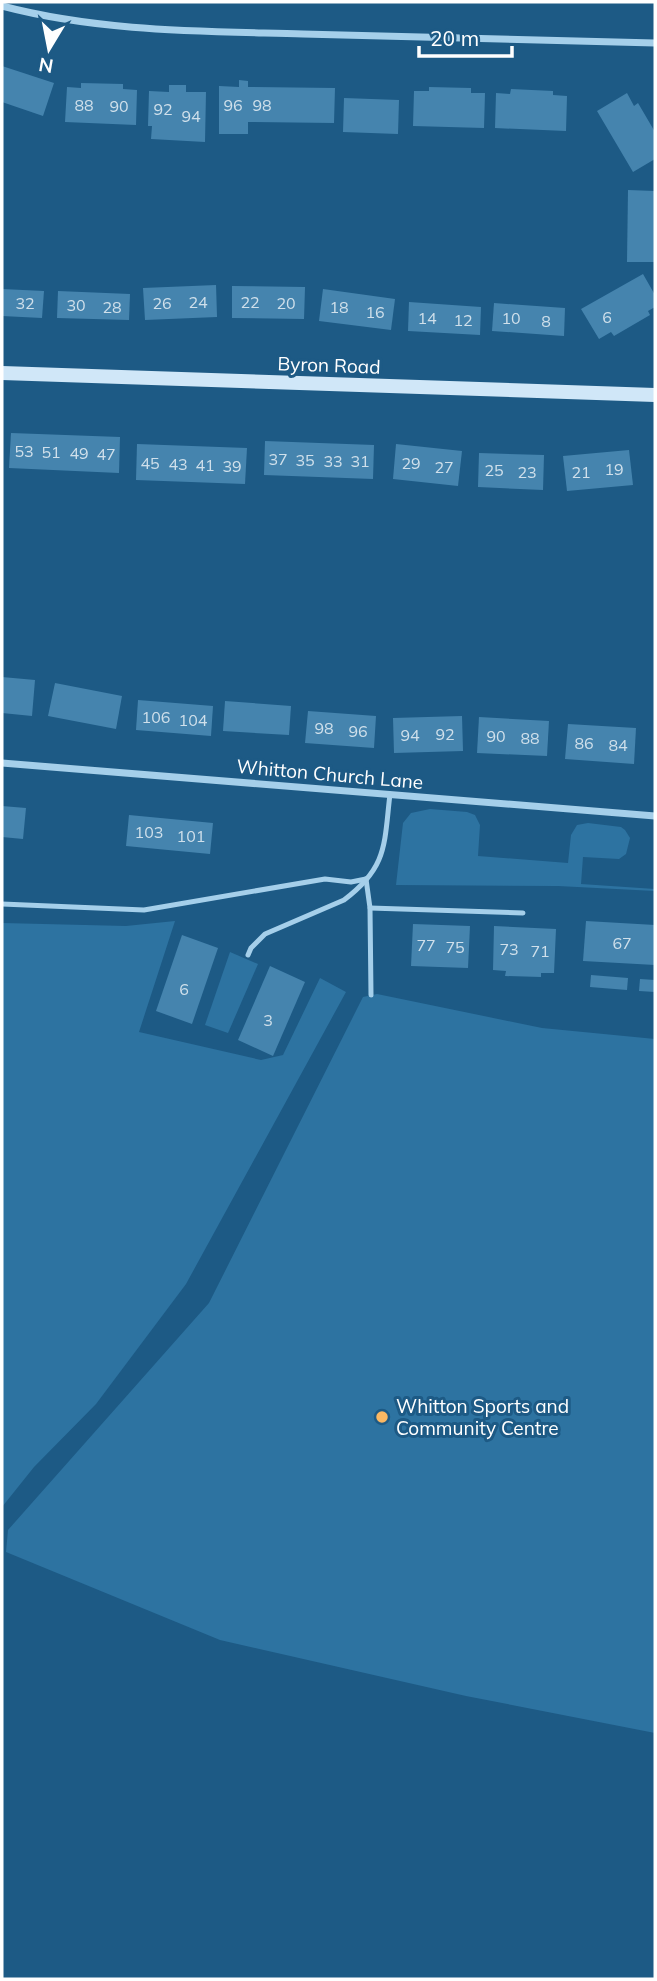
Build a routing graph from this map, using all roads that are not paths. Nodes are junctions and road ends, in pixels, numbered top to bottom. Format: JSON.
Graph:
{"nodes":[{"id":1,"x":2,"y":6,"type":"edge"},
{"id":2,"x":655,"y":43,"type":"edge"},
{"id":3,"x":2,"y":373,"type":"edge"},
{"id":4,"x":655,"y":395,"type":"edge"},
{"id":5,"x":2,"y":763,"type":"edge"},
{"id":6,"x":390,"y":794,"type":"junction"},
{"id":7,"x":655,"y":816,"type":"edge"},
{"id":8,"x":366,"y":879,"type":"junction"},
{"id":9,"x":2,"y":904,"type":"edge"},
{"id":10,"x":370,"y":908,"type":"junction"},
{"id":11,"x":523,"y":913,"type":"dead end"},
{"id":12,"x":248,"y":955,"type":"dead end"},
{"id":13,"x":371,"y":995,"type":"dead end"}],
"edges":[{"from":1,"to":2,"type":"street"},
{"from":3,"to":4,"type":"street","name":"Byron Road"},
{"from":5,"to":6,"type":"street","name":"Whitton Church Lane"},
{"from":6,"to":7,"type":"street","name":"Whitton Church Lane"},
{"from":6,"to":8,"type":"lane"},
{"from":8,"to":9,"type":"lane"},
{"from":8,"to":10,"type":"lane"},
{"from":8,"to":12,"type":"lane"},
{"from":10,"to":11,"type":"lane"},
{"from":10,"to":13,"type":"lane"}]}
